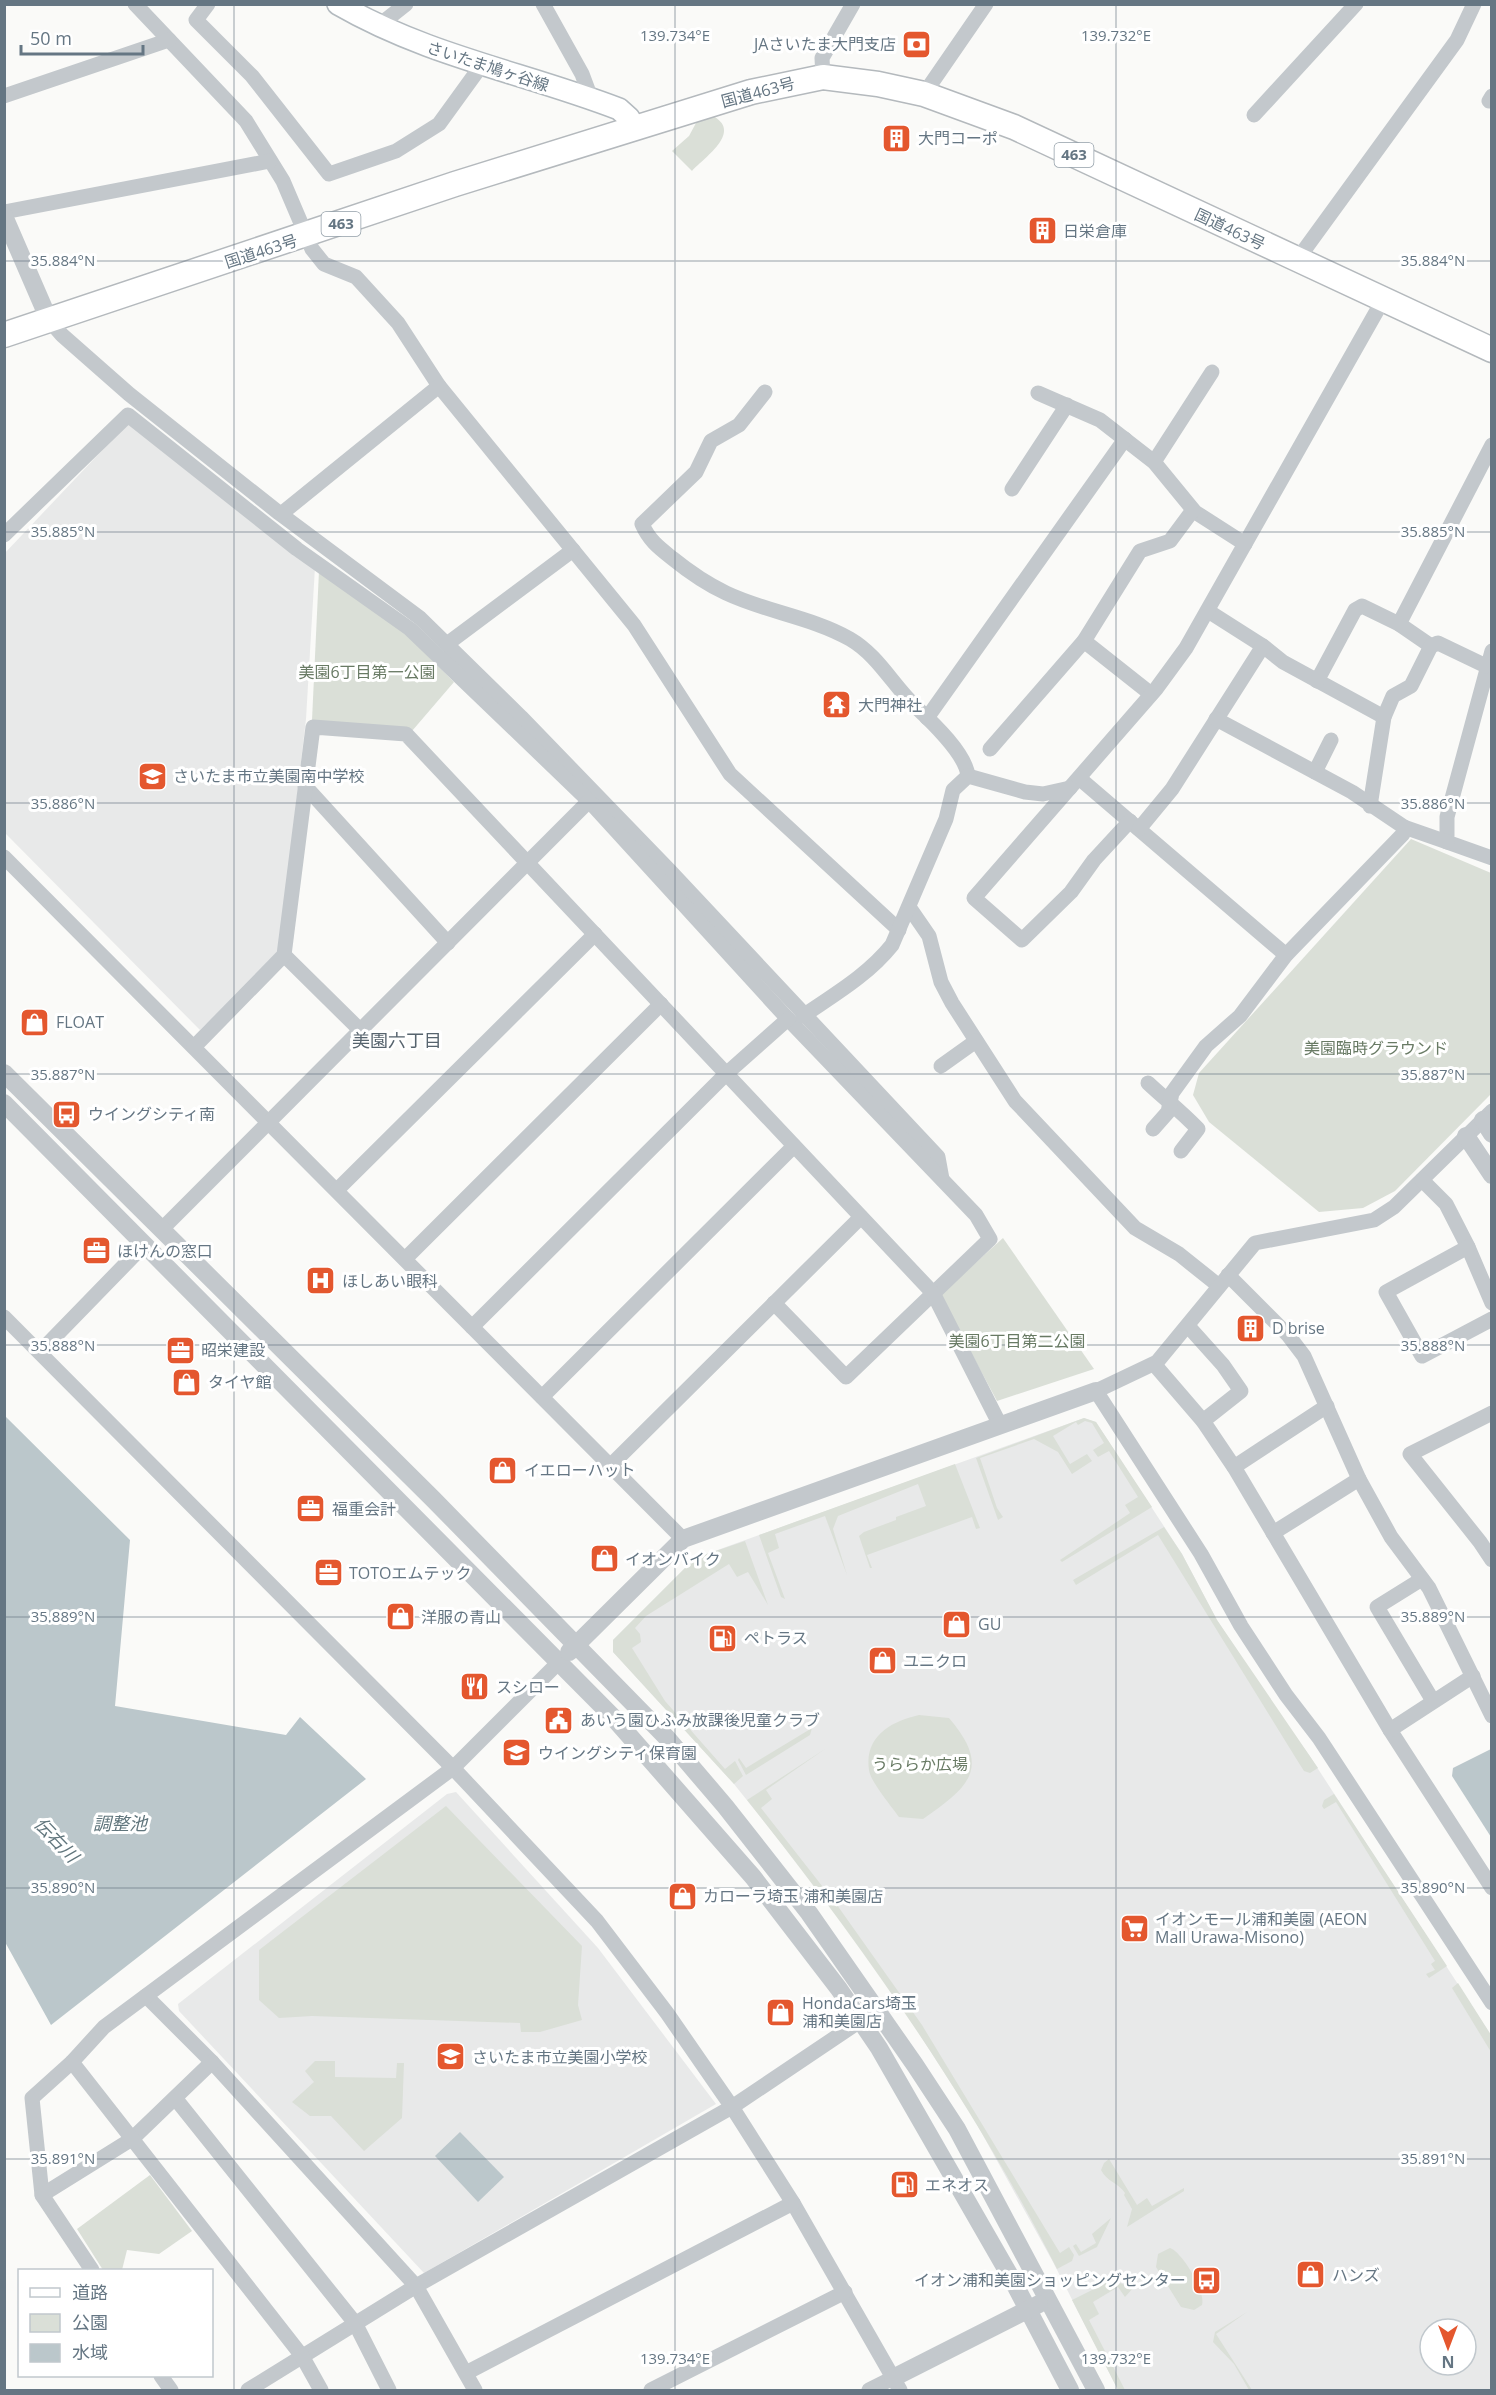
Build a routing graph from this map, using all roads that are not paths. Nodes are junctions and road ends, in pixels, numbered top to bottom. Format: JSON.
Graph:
{"nodes":[{"id":1,"x":135,"y":4,"type":"edge"},
{"id":2,"x":208,"y":4,"type":"edge"},
{"id":3,"x":338,"y":4,"type":"edge"},
{"id":4,"x":406,"y":4,"type":"edge"},
{"id":5,"x":543,"y":4,"type":"edge"},
{"id":6,"x":853,"y":4,"type":"edge"},
{"id":7,"x":986,"y":4,"type":"edge"},
{"id":8,"x":1356,"y":4,"type":"edge"},
{"id":9,"x":1474,"y":4,"type":"edge"},
{"id":10,"x":377,"y":27,"type":"junction"},
{"id":11,"x":169,"y":40,"type":"junction"},
{"id":12,"x":481,"y":66,"type":"junction"},
{"id":13,"x":823,"y":77,"type":"junction"},
{"id":14,"x":924,"y":94,"type":"junction"},
{"id":15,"x":4,"y":96,"type":"edge"},
{"id":16,"x":591,"y":98,"type":"junction"},
{"id":17,"x":1254,"y":115,"type":"dead end"},
{"id":18,"x":634,"y":128,"type":"junction"},
{"id":19,"x":270,"y":160,"type":"junction"},
{"id":20,"x":4,"y":214,"type":"edge"},
{"id":21,"x":308,"y":235,"type":"junction"},
{"id":22,"x":1297,"y":260,"type":"junction"},
{"id":23,"x":1383,"y":300,"type":"junction"},
{"id":24,"x":49,"y":320,"type":"junction"},
{"id":25,"x":4,"y":335,"type":"edge"},
{"id":26,"x":1491,"y":350,"type":"edge"},
{"id":27,"x":1212,"y":372,"type":"dead end"},
{"id":28,"x":439,"y":386,"type":"junction"},
{"id":29,"x":765,"y":392,"type":"dead end"},
{"id":30,"x":1038,"y":393,"type":"dead end"},
{"id":31,"x":1067,"y":405,"type":"junction"},
{"id":32,"x":1125,"y":439,"type":"junction"},
{"id":33,"x":1491,"y":445,"type":"edge"},
{"id":34,"x":1154,"y":462,"type":"junction"},
{"id":35,"x":1012,"y":489,"type":"dead end"},
{"id":36,"x":1193,"y":510,"type":"junction"},
{"id":37,"x":280,"y":514,"type":"junction"},
{"id":38,"x":4,"y":535,"type":"edge"},
{"id":39,"x":1245,"y":544,"type":"junction"},
{"id":40,"x":573,"y":550,"type":"junction"},
{"id":41,"x":1208,"y":611,"type":"junction"},
{"id":42,"x":1399,"y":624,"type":"junction"},
{"id":43,"x":1084,"y":641,"type":"junction"},
{"id":44,"x":447,"y":644,"type":"junction"},
{"id":45,"x":1263,"y":645,"type":"junction"},
{"id":46,"x":1431,"y":646,"type":"junction"},
{"id":47,"x":1491,"y":651,"type":"edge"},
{"id":48,"x":1486,"y":666,"type":"junction"},
{"id":49,"x":1317,"y":681,"type":"junction"},
{"id":50,"x":1151,"y":694,"type":"junction"},
{"id":51,"x":1384,"y":717,"type":"junction"},
{"id":52,"x":927,"y":718,"type":"junction"},
{"id":53,"x":1216,"y":719,"type":"junction"},
{"id":54,"x":1331,"y":740,"type":"dead end"},
{"id":55,"x":990,"y":748,"type":"dead end"},
{"id":56,"x":1315,"y":772,"type":"junction"},
{"id":57,"x":968,"y":776,"type":"junction"},
{"id":58,"x":1075,"y":783,"type":"junction"},
{"id":59,"x":305,"y":786,"type":"junction"},
{"id":60,"x":589,"y":801,"type":"junction"},
{"id":61,"x":1370,"y":806,"type":"junction"},
{"id":62,"x":1135,"y":825,"type":"junction"},
{"id":63,"x":1404,"y":827,"type":"junction"},
{"id":64,"x":1447,"y":842,"type":"junction"},
{"id":65,"x":4,"y":856,"type":"edge"},
{"id":66,"x":1491,"y":858,"type":"edge"},
{"id":67,"x":528,"y":863,"type":"junction"},
{"id":68,"x":909,"y":907,"type":"junction"},
{"id":69,"x":898,"y":930,"type":"junction"},
{"id":70,"x":595,"y":934,"type":"junction"},
{"id":71,"x":448,"y":943,"type":"junction"},
{"id":72,"x":284,"y":955,"type":"junction"},
{"id":73,"x":1286,"y":955,"type":"junction"},
{"id":74,"x":661,"y":1004,"type":"junction"},
{"id":75,"x":795,"y":1017,"type":"junction"},
{"id":76,"x":360,"y":1030,"type":"junction"},
{"id":77,"x":976,"y":1041,"type":"junction"},
{"id":78,"x":194,"y":1047,"type":"junction"},
{"id":79,"x":941,"y":1066,"type":"dead end"},
{"id":80,"x":4,"y":1073,"type":"edge"},
{"id":81,"x":726,"y":1074,"type":"junction"},
{"id":82,"x":1148,"y":1083,"type":"dead end"},
{"id":83,"x":4,"y":1103,"type":"edge"},
{"id":84,"x":1170,"y":1103,"type":"junction"},
{"id":85,"x":1489,"y":1121,"type":"edge"},
{"id":86,"x":268,"y":1122,"type":"junction"},
{"id":87,"x":1153,"y":1129,"type":"dead end"},
{"id":88,"x":1466,"y":1136,"type":"junction"},
{"id":89,"x":794,"y":1146,"type":"junction"},
{"id":90,"x":1181,"y":1151,"type":"dead end"},
{"id":91,"x":1491,"y":1175,"type":"edge"},
{"id":92,"x":1422,"y":1180,"type":"junction"},
{"id":93,"x":337,"y":1190,"type":"junction"},
{"id":94,"x":861,"y":1217,"type":"junction"},
{"id":95,"x":161,"y":1230,"type":"junction"},
{"id":96,"x":145,"y":1244,"type":"junction"},
{"id":97,"x":1468,"y":1247,"type":"junction"},
{"id":98,"x":405,"y":1259,"type":"junction"},
{"id":99,"x":1224,"y":1281,"type":"junction"},
{"id":100,"x":933,"y":1293,"type":"junction"},
{"id":101,"x":1491,"y":1303,"type":"edge"},
{"id":102,"x":774,"y":1304,"type":"junction"},
{"id":103,"x":4,"y":1317,"type":"edge"},
{"id":104,"x":1491,"y":1319,"type":"edge"},
{"id":105,"x":1188,"y":1326,"type":"junction"},
{"id":106,"x":472,"y":1327,"type":"junction"},
{"id":107,"x":40,"y":1352,"type":"junction"},
{"id":108,"x":1154,"y":1364,"type":"junction"},
{"id":109,"x":1096,"y":1391,"type":"junction"},
{"id":110,"x":542,"y":1397,"type":"junction"},
{"id":111,"x":1327,"y":1406,"type":"junction"},
{"id":112,"x":1491,"y":1413,"type":"edge"},
{"id":113,"x":1203,"y":1420,"type":"junction"},
{"id":114,"x":1000,"y":1425,"type":"junction"},
{"id":115,"x":610,"y":1466,"type":"junction"},
{"id":116,"x":1234,"y":1467,"type":"junction"},
{"id":117,"x":1359,"y":1479,"type":"junction"},
{"id":118,"x":1273,"y":1533,"type":"junction"},
{"id":119,"x":1486,"y":1538,"type":"edge"},
{"id":120,"x":683,"y":1539,"type":"junction"},
{"id":121,"x":1491,"y":1560,"type":"edge"},
{"id":122,"x":1422,"y":1579,"type":"junction"},
{"id":123,"x":576,"y":1645,"type":"junction"},
{"id":124,"x":559,"y":1662,"type":"junction"},
{"id":125,"x":1473,"y":1676,"type":"junction"},
{"id":126,"x":1432,"y":1701,"type":"junction"},
{"id":127,"x":1491,"y":1716,"type":"edge"},
{"id":128,"x":1390,"y":1730,"type":"junction"},
{"id":129,"x":453,"y":1768,"type":"junction"},
{"id":130,"x":1491,"y":1888,"type":"edge"},
{"id":131,"x":146,"y":1995,"type":"junction"},
{"id":132,"x":1491,"y":2003,"type":"edge"},
{"id":133,"x":860,"y":2021,"type":"junction"},
{"id":134,"x":72,"y":2062,"type":"junction"},
{"id":135,"x":212,"y":2062,"type":"junction"},
{"id":136,"x":175,"y":2098,"type":"junction"},
{"id":137,"x":732,"y":2107,"type":"junction"},
{"id":138,"x":132,"y":2139,"type":"junction"},
{"id":139,"x":42,"y":2195,"type":"junction"},
{"id":140,"x":793,"y":2203,"type":"junction"},
{"id":141,"x":91,"y":2269,"type":"edge"},
{"id":142,"x":416,"y":2286,"type":"junction"},
{"id":143,"x":845,"y":2292,"type":"junction"},
{"id":144,"x":1049,"y":2299,"type":"junction"},
{"id":145,"x":1029,"y":2309,"type":"junction"},
{"id":146,"x":355,"y":2323,"type":"junction"},
{"id":147,"x":302,"y":2356,"type":"junction"},
{"id":148,"x":466,"y":2373,"type":"junction"},
{"id":149,"x":162,"y":2377,"type":"edge"},
{"id":150,"x":896,"y":2384,"type":"edge"},
{"id":151,"x":251,"y":2390,"type":"edge"},
{"id":152,"x":171,"y":2391,"type":"edge"},
{"id":153,"x":321,"y":2391,"type":"edge"},
{"id":154,"x":389,"y":2391,"type":"edge"},
{"id":155,"x":475,"y":2391,"type":"edge"},
{"id":156,"x":651,"y":2391,"type":"edge"},
{"id":157,"x":868,"y":2391,"type":"edge"},
{"id":158,"x":1070,"y":2391,"type":"edge"},
{"id":159,"x":1096,"y":2391,"type":"edge"}],
"edges":[{"from":1,"to":11,"type":"street"},
{"from":2,"to":12,"type":"street"},
{"from":3,"to":10,"type":"main road","name":"さいたま鳩ヶ谷線"},
{"from":4,"to":10,"type":"street"},
{"from":5,"to":16,"type":"street"},
{"from":6,"to":13,"type":"street"},
{"from":7,"to":14,"type":"street"},
{"from":8,"to":17,"type":"street"},
{"from":9,"to":22,"type":"street"},
{"from":10,"to":12,"type":"main road","name":"さいたま鳩ヶ谷線"},
{"from":11,"to":15,"type":"street"},
{"from":11,"to":19,"type":"street"},
{"from":12,"to":16,"type":"main road","name":"さいたま鳩ヶ谷線"},
{"from":13,"to":14,"type":"highway","name":"国道463号","number":"463"},
{"from":13,"to":18,"type":"highway","name":"国道463号","number":"463"},
{"from":14,"to":22,"type":"highway","name":"国道463号","number":"463"},
{"from":16,"to":18,"type":"main road","name":"さいたま鳩ヶ谷線"},
{"from":18,"to":21,"type":"highway","name":"国道463号","number":"463"},
{"from":19,"to":20,"type":"street"},
{"from":19,"to":21,"type":"street"},
{"from":20,"to":24,"type":"street"},
{"from":21,"to":24,"type":"highway","name":"国道463号","number":"463"},
{"from":21,"to":28,"type":"street"},
{"from":22,"to":23,"type":"highway","name":"国道463号","number":"463"},
{"from":23,"to":26,"type":"highway","name":"国道463号","number":"463"},
{"from":23,"to":39,"type":"street"},
{"from":24,"to":25,"type":"highway","name":"国道463号","number":"463"},
{"from":24,"to":37,"type":"street"},
{"from":27,"to":34,"type":"street"},
{"from":28,"to":37,"type":"street"},
{"from":28,"to":40,"type":"street"},
{"from":29,"to":52,"type":"street"},
{"from":30,"to":31,"type":"street"},
{"from":31,"to":32,"type":"street"},
{"from":31,"to":35,"type":"street"},
{"from":32,"to":34,"type":"street"},
{"from":32,"to":52,"type":"street"},
{"from":33,"to":42,"type":"street"},
{"from":34,"to":36,"type":"street"},
{"from":36,"to":39,"type":"street"},
{"from":36,"to":43,"type":"street"},
{"from":37,"to":44,"type":"street"},
{"from":38,"to":60,"type":"street"},
{"from":39,"to":41,"type":"street"},
{"from":40,"to":44,"type":"street"},
{"from":40,"to":69,"type":"street"},
{"from":41,"to":45,"type":"street"},
{"from":41,"to":50,"type":"street"},
{"from":42,"to":46,"type":"street"},
{"from":42,"to":49,"type":"street"},
{"from":43,"to":50,"type":"street"},
{"from":43,"to":55,"type":"street"},
{"from":44,"to":75,"type":"street"},
{"from":45,"to":49,"type":"street"},
{"from":45,"to":53,"type":"street"},
{"from":46,"to":48,"type":"street"},
{"from":46,"to":51,"type":"street"},
{"from":47,"to":48,"type":"street"},
{"from":48,"to":64,"type":"street"},
{"from":49,"to":51,"type":"street"},
{"from":50,"to":58,"type":"street"},
{"from":51,"to":61,"type":"street"},
{"from":52,"to":57,"type":"street"},
{"from":53,"to":56,"type":"street"},
{"from":53,"to":62,"type":"street"},
{"from":54,"to":56,"type":"street"},
{"from":56,"to":61,"type":"street"},
{"from":57,"to":58,"type":"street"},
{"from":57,"to":68,"type":"street"},
{"from":58,"to":62,"type":"street"},
{"from":58,"to":62,"type":"street"},
{"from":59,"to":67,"type":"street"},
{"from":59,"to":71,"type":"street"},
{"from":59,"to":72,"type":"street"},
{"from":60,"to":67,"type":"street"},
{"from":60,"to":75,"type":"street"},
{"from":61,"to":63,"type":"street"},
{"from":62,"to":73,"type":"street"},
{"from":63,"to":64,"type":"street"},
{"from":63,"to":73,"type":"street"},
{"from":64,"to":66,"type":"street"},
{"from":65,"to":78,"type":"street"},
{"from":67,"to":70,"type":"street"},
{"from":67,"to":71,"type":"street"},
{"from":68,"to":69,"type":"street"},
{"from":68,"to":77,"type":"street"},
{"from":69,"to":75,"type":"street"},
{"from":70,"to":74,"type":"street"},
{"from":70,"to":93,"type":"street"},
{"from":71,"to":76,"type":"street"},
{"from":72,"to":76,"type":"street"},
{"from":72,"to":78,"type":"street"},
{"from":73,"to":84,"type":"street"},
{"from":74,"to":81,"type":"street"},
{"from":74,"to":98,"type":"street"},
{"from":75,"to":81,"type":"street"},
{"from":75,"to":100,"type":"street"},
{"from":76,"to":86,"type":"street"},
{"from":77,"to":79,"type":"street"},
{"from":77,"to":99,"type":"street"},
{"from":78,"to":86,"type":"street"},
{"from":80,"to":95,"type":"street"},
{"from":81,"to":89,"type":"street"},
{"from":81,"to":106,"type":"street"},
{"from":82,"to":84,"type":"street"},
{"from":83,"to":96,"type":"street"},
{"from":84,"to":87,"type":"street"},
{"from":84,"to":90,"type":"street"},
{"from":85,"to":88,"type":"street"},
{"from":86,"to":93,"type":"street"},
{"from":86,"to":95,"type":"street"},
{"from":88,"to":91,"type":"street"},
{"from":88,"to":92,"type":"street"},
{"from":89,"to":94,"type":"street"},
{"from":89,"to":110,"type":"street"},
{"from":92,"to":97,"type":"street"},
{"from":92,"to":99,"type":"street"},
{"from":93,"to":98,"type":"street"},
{"from":94,"to":100,"type":"street"},
{"from":94,"to":102,"type":"street"},
{"from":95,"to":123,"type":"street"},
{"from":96,"to":107,"type":"street"},
{"from":96,"to":124,"type":"street"},
{"from":97,"to":101,"type":"street"},
{"from":97,"to":104,"type":"street"},
{"from":98,"to":106,"type":"street"},
{"from":99,"to":105,"type":"street"},
{"from":99,"to":111,"type":"street"},
{"from":100,"to":102,"type":"street"},
{"from":100,"to":114,"type":"street"},
{"from":102,"to":115,"type":"street"},
{"from":103,"to":107,"type":"street"},
{"from":105,"to":108,"type":"street"},
{"from":105,"to":113,"type":"street"},
{"from":106,"to":110,"type":"street"},
{"from":107,"to":129,"type":"street"},
{"from":108,"to":109,"type":"street"},
{"from":108,"to":113,"type":"street"},
{"from":109,"to":114,"type":"street"},
{"from":109,"to":132,"type":"street"},
{"from":110,"to":115,"type":"street"},
{"from":111,"to":116,"type":"street"},
{"from":111,"to":117,"type":"street"},
{"from":112,"to":119,"type":"street"},
{"from":113,"to":116,"type":"street"},
{"from":114,"to":120,"type":"street"},
{"from":115,"to":120,"type":"street"},
{"from":116,"to":118,"type":"street"},
{"from":117,"to":118,"type":"street"},
{"from":117,"to":122,"type":"street"},
{"from":118,"to":128,"type":"street"},
{"from":119,"to":121,"type":"street"},
{"from":120,"to":123,"type":"street"},
{"from":122,"to":125,"type":"street"},
{"from":122,"to":126,"type":"street"},
{"from":123,"to":124,"type":"street"},
{"from":123,"to":144,"type":"street"},
{"from":124,"to":129,"type":"street"},
{"from":124,"to":133,"type":"street"},
{"from":125,"to":126,"type":"street"},
{"from":125,"to":127,"type":"street"},
{"from":126,"to":128,"type":"street"},
{"from":128,"to":130,"type":"street"},
{"from":129,"to":131,"type":"street"},
{"from":129,"to":137,"type":"street"},
{"from":131,"to":134,"type":"street"},
{"from":131,"to":135,"type":"street"},
{"from":133,"to":137,"type":"street"},
{"from":133,"to":145,"type":"street"},
{"from":134,"to":138,"type":"street"},
{"from":134,"to":139,"type":"street"},
{"from":135,"to":136,"type":"street"},
{"from":135,"to":142,"type":"street"},
{"from":136,"to":138,"type":"street"},
{"from":136,"to":146,"type":"street"},
{"from":137,"to":140,"type":"street"},
{"from":137,"to":142,"type":"street"},
{"from":138,"to":139,"type":"street"},
{"from":138,"to":147,"type":"street"},
{"from":139,"to":141,"type":"street"},
{"from":140,"to":143,"type":"street"},
{"from":140,"to":148,"type":"street"},
{"from":142,"to":146,"type":"street"},
{"from":142,"to":148,"type":"street"},
{"from":143,"to":150,"type":"street"},
{"from":143,"to":156,"type":"street"},
{"from":144,"to":145,"type":"street"},
{"from":144,"to":159,"type":"street"},
{"from":145,"to":150,"type":"street"},
{"from":145,"to":158,"type":"street"},
{"from":146,"to":147,"type":"street"},
{"from":146,"to":154,"type":"street"},
{"from":147,"to":151,"type":"street"},
{"from":147,"to":153,"type":"street"},
{"from":148,"to":155,"type":"street"},
{"from":149,"to":152,"type":"street"},
{"from":150,"to":157,"type":"street"}]}
